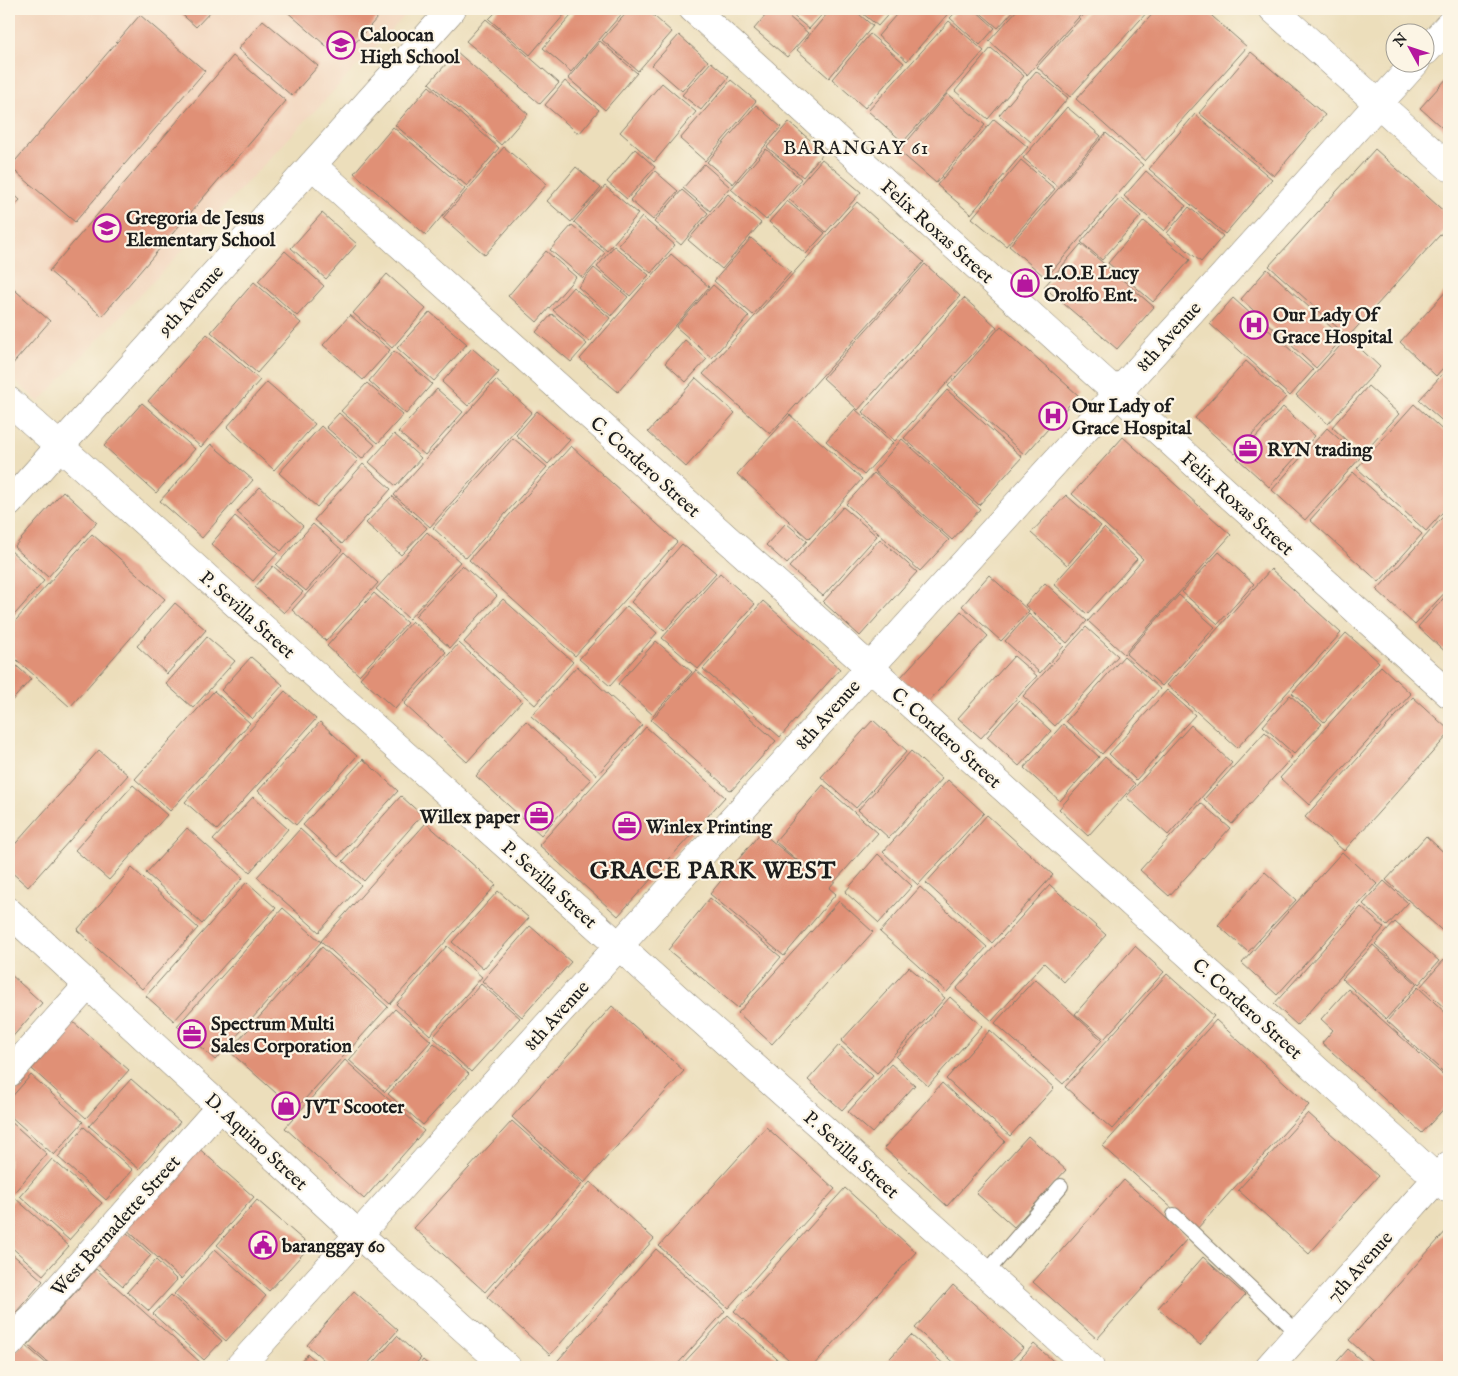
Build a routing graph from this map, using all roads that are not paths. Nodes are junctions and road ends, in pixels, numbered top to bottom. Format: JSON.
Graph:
{"nodes":[{"id":1,"x":452,"y":9,"type":"edge"},
{"id":2,"x":692,"y":9,"type":"edge"},
{"id":3,"x":1272,"y":9,"type":"edge"},
{"id":4,"x":1449,"y":25,"type":"edge"},
{"id":5,"x":1436,"y":40,"type":"edge"},
{"id":6,"x":1407,"y":72,"type":"edge"},
{"id":7,"x":1379,"y":104,"type":"junction"},
{"id":8,"x":312,"y":165,"type":"junction"},
{"id":9,"x":1449,"y":167,"type":"edge"},
{"id":10,"x":1116,"y":392,"type":"junction"},
{"id":11,"x":9,"y":400,"type":"edge"},
{"id":12,"x":60,"y":446,"type":"junction"},
{"id":13,"x":9,"y":503,"type":"edge"},
{"id":14,"x":869,"y":667,"type":"junction"},
{"id":15,"x":1449,"y":694,"type":"edge"},
{"id":16,"x":9,"y":912,"type":"edge"},
{"id":17,"x":618,"y":946,"type":"junction"},
{"id":18,"x":88,"y":985,"type":"junction"},
{"id":19,"x":9,"y":1073,"type":"edge"},
{"id":20,"x":220,"y":1107,"type":"junction"},
{"id":21,"x":1445,"y":1178,"type":"edge"},
{"id":22,"x":1062,"y":1186,"type":"dead end"},
{"id":23,"x":1174,"y":1215,"type":"dead end"},
{"id":24,"x":358,"y":1234,"type":"junction"},
{"id":25,"x":986,"y":1273,"type":"junction"},
{"id":26,"x":1299,"y":1334,"type":"junction"},
{"id":27,"x":9,"y":1344,"type":"edge"},
{"id":28,"x":239,"y":1367,"type":"edge"},
{"id":29,"x":507,"y":1367,"type":"edge"},
{"id":30,"x":1090,"y":1367,"type":"edge"},
{"id":31,"x":1269,"y":1367,"type":"edge"}],
"edges":[{"from":1,"to":8,"type":"street","name":"9th Avenue"},
{"from":2,"to":10,"type":"street","name":"Felix Roxas Street"},
{"from":3,"to":7,"type":"street"},
{"from":4,"to":5,"type":"street"},
{"from":6,"to":7,"type":"street","name":"8th Avenue"},
{"from":7,"to":9,"type":"street"},
{"from":7,"to":10,"type":"street","name":"8th Avenue"},
{"from":8,"to":12,"type":"street","name":"9th Avenue"},
{"from":8,"to":14,"type":"street","name":"C. Cordero Street"},
{"from":10,"to":14,"type":"street","name":"8th Avenue"},
{"from":10,"to":15,"type":"street","name":"Felix Roxas Street"},
{"from":11,"to":12,"type":"street","name":"P. Sevilla Street"},
{"from":12,"to":13,"type":"street","name":"9th Avenue"},
{"from":12,"to":17,"type":"street","name":"P. Sevilla Street"},
{"from":14,"to":17,"type":"street","name":"8th Avenue"},
{"from":14,"to":21,"type":"street","name":"C. Cordero Street"},
{"from":16,"to":18,"type":"street","name":"D. Aquino Street"},
{"from":17,"to":24,"type":"street","name":"8th Avenue"},
{"from":17,"to":25,"type":"street","name":"P. Sevilla Street"},
{"from":18,"to":19,"type":"street"},
{"from":18,"to":20,"type":"street","name":"D. Aquino Street"},
{"from":20,"to":24,"type":"street","name":"D. Aquino Street"},
{"from":20,"to":27,"type":"street","name":"West Bernadette Street"},
{"from":21,"to":26,"type":"street","name":"7th Avenue"},
{"from":22,"to":25,"type":"lane"},
{"from":23,"to":26,"type":"lane"},
{"from":24,"to":28,"type":"street","name":"8th Avenue"},
{"from":24,"to":29,"type":"street","name":"D. Aquino Street"},
{"from":25,"to":30,"type":"street","name":"P. Sevilla Street"},
{"from":26,"to":31,"type":"street","name":"7th Avenue"}]}
